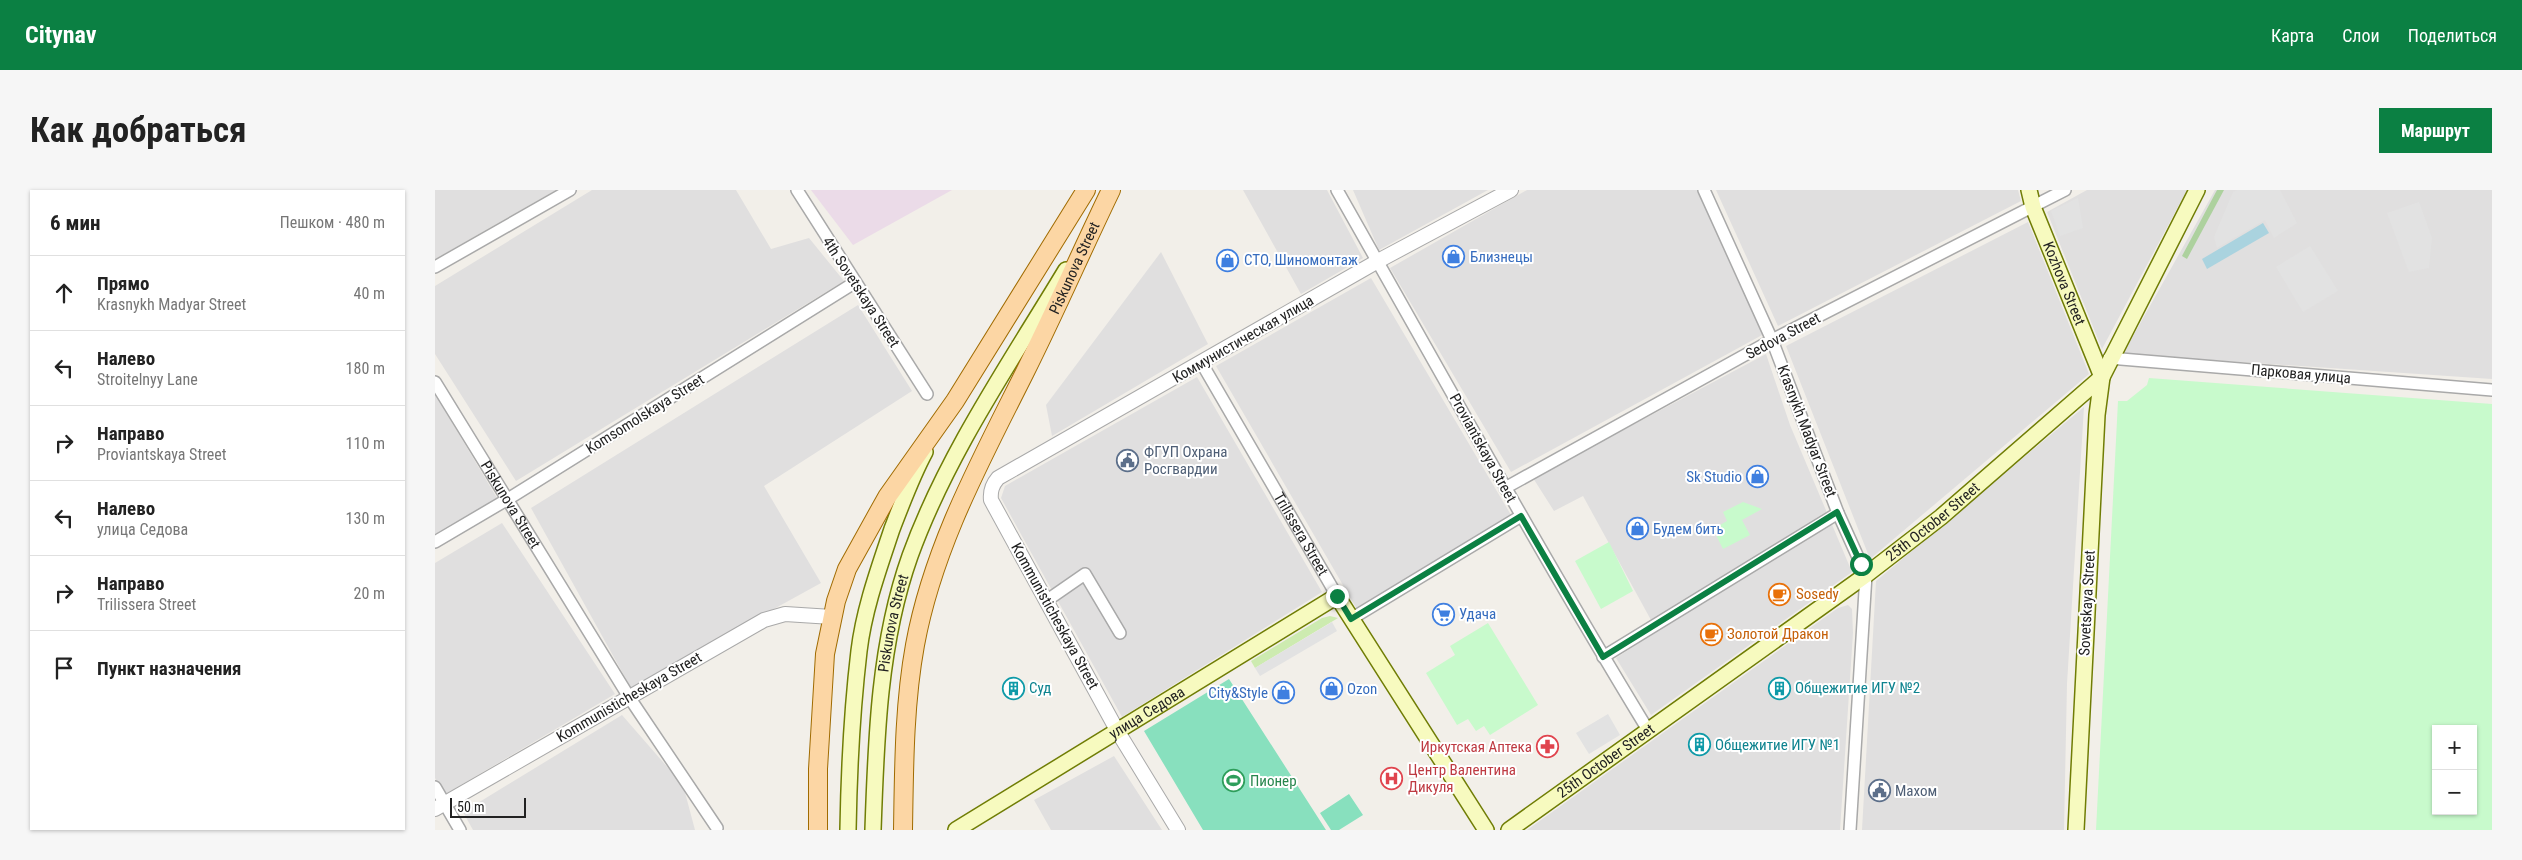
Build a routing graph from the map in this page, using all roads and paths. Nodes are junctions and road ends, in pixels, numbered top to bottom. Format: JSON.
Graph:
{"nodes":[{"id":1,"x":570,"y":190,"type":"edge"},
{"id":2,"x":797,"y":190,"type":"edge"},
{"id":3,"x":1085,"y":190,"type":"edge"},
{"id":4,"x":1111,"y":190,"type":"edge"},
{"id":5,"x":1337,"y":190,"type":"edge"},
{"id":6,"x":1511,"y":190,"type":"edge"},
{"id":7,"x":1704,"y":190,"type":"edge"},
{"id":8,"x":2029,"y":190,"type":"edge"},
{"id":9,"x":2065,"y":190,"type":"edge"},
{"id":10,"x":2197,"y":190,"type":"edge"},
{"id":11,"x":2033,"y":207,"type":"junction"},
{"id":12,"x":1089,"y":232,"type":"junction"},
{"id":13,"x":1377,"y":261,"type":"junction"},
{"id":14,"x":435,"y":267,"type":"edge"},
{"id":15,"x":855,"y":284,"type":"junction"},
{"id":16,"x":1772,"y":340,"type":"junction"},
{"id":17,"x":2109,"y":358,"type":"junction"},
{"id":18,"x":1201,"y":362,"type":"junction"},
{"id":19,"x":2102,"y":376,"type":"junction"},
{"id":20,"x":435,"y":382,"type":"edge"},
{"id":21,"x":2492,"y":390,"type":"edge"},
{"id":22,"x":927,"y":394,"type":"dead end"},
{"id":23,"x":955,"y":401,"type":"junction"},
{"id":24,"x":1505,"y":488,"type":"junction"},
{"id":25,"x":508,"y":499,"type":"junction"},
{"id":26,"x":1837,"y":512,"type":"junction"},
{"id":27,"x":1521,"y":516,"type":"junction"},
{"id":28,"x":435,"y":542,"type":"edge"},
{"id":29,"x":1866,"y":576,"type":"junction"},
{"id":30,"x":1337,"y":596,"type":"junction"},
{"id":31,"x":1046,"y":601,"type":"junction"},
{"id":32,"x":832,"y":617,"type":"junction"},
{"id":33,"x":1351,"y":619,"type":"junction"},
{"id":34,"x":1120,"y":633,"type":"dead end"},
{"id":35,"x":1603,"y":657,"type":"junction"},
{"id":36,"x":629,"y":697,"type":"junction"},
{"id":37,"x":1648,"y":730,"type":"junction"},
{"id":38,"x":1118,"y":732,"type":"junction"},
{"id":39,"x":435,"y":788,"type":"edge"},
{"id":40,"x":440,"y":806,"type":"edge"},
{"id":41,"x":717,"y":828,"type":"dead end"},
{"id":42,"x":1174,"y":829,"type":"edge"},
{"id":43,"x":460,"y":830,"type":"edge"},
{"id":44,"x":818,"y":830,"type":"edge"},
{"id":45,"x":848,"y":830,"type":"edge"},
{"id":46,"x":873,"y":830,"type":"edge"},
{"id":47,"x":903,"y":830,"type":"edge"},
{"id":48,"x":956,"y":830,"type":"edge"},
{"id":49,"x":1486,"y":830,"type":"edge"},
{"id":50,"x":1509,"y":830,"type":"edge"},
{"id":51,"x":1850,"y":830,"type":"edge"},
{"id":52,"x":2076,"y":830,"type":"edge"}],
"edges":[{"from":1,"to":14,"type":"street"},
{"from":2,"to":15,"type":"street","name":"4th Sovetskaya Street"},
{"from":3,"to":23,"type":"main road"},
{"from":4,"to":12,"type":"main road"},
{"from":5,"to":13,"type":"street","name":"Proviantskaya Street"},
{"from":6,"to":13,"type":"street","name":"Коммунистическая улица"},
{"from":7,"to":16,"type":"street","name":"Krasnykh Madyar Street"},
{"from":8,"to":11,"type":"main road","name":"Kozhova Street"},
{"from":9,"to":11,"type":"street","name":"Sedova Street"},
{"from":10,"to":17,"type":"main road","name":"25th October Street"},
{"from":11,"to":16,"type":"street","name":"Sedova Street"},
{"from":11,"to":19,"type":"main road","name":"Kozhova Street"},
{"from":12,"to":46,"type":"main road","name":"Piskunova Street"},
{"from":12,"to":47,"type":"main road","name":"Piskunova Street"},
{"from":13,"to":18,"type":"street","name":"Коммунистическая улица"},
{"from":13,"to":24,"type":"street","name":"Proviantskaya Street"},
{"from":15,"to":22,"type":"street","name":"4th Sovetskaya Street"},
{"from":15,"to":25,"type":"street","name":"Komsomolskaya Street"},
{"from":16,"to":24,"type":"street","name":"Sedova Street"},
{"from":16,"to":26,"type":"street","name":"Krasnykh Madyar Street"},
{"from":17,"to":19,"type":"main road","name":"25th October Street"},
{"from":17,"to":21,"type":"street","name":"Парковая улица"},
{"from":18,"to":30,"type":"street","name":"Trilissera Street"},
{"from":18,"to":31,"type":"street","name":"Kommunisticheskaya Street"},
{"from":19,"to":29,"type":"main road","name":"25th October Street"},
{"from":19,"to":52,"type":"main road","name":"Sovetskaya Street"},
{"from":20,"to":25,"type":"street","name":"Piskunova Street"},
{"from":23,"to":32,"type":"main road"},
{"from":23,"to":45,"type":"main road","name":"Piskunova Street"},
{"from":24,"to":27,"type":"street","name":"Proviantskaya Street"},
{"from":25,"to":28,"type":"street","name":"Komsomolskaya Street"},
{"from":25,"to":36,"type":"street","name":"Piskunova Street"},
{"from":26,"to":29,"type":"street","name":"Krasnykh Madyar Street"},
{"from":26,"to":35,"type":"street"},
{"from":27,"to":33,"type":"street"},
{"from":27,"to":35,"type":"street","name":"Proviantskaya Street"},
{"from":29,"to":37,"type":"main road","name":"25th October Street"},
{"from":29,"to":51,"type":"street","name":"Krasnykh Madyar Street"},
{"from":30,"to":33,"type":"main road","name":"Trilissera Street"},
{"from":30,"to":38,"type":"main road","name":"улица Седова"},
{"from":31,"to":34,"type":"street"},
{"from":31,"to":38,"type":"street","name":"Kommunisticheskaya Street"},
{"from":32,"to":36,"type":"street","name":"Kommunisticheskaya Street"},
{"from":32,"to":44,"type":"main road"},
{"from":33,"to":49,"type":"main road","name":"Trilissera Street"},
{"from":35,"to":37,"type":"street","name":"Proviantskaya Street"},
{"from":36,"to":40,"type":"street","name":"Kommunisticheskaya Street"},
{"from":36,"to":41,"type":"street","name":"Piskunova Street"},
{"from":37,"to":50,"type":"main road","name":"25th October Street"},
{"from":38,"to":42,"type":"street"},
{"from":38,"to":48,"type":"main road","name":"улица Седова"},
{"from":39,"to":40,"type":"street"},
{"from":40,"to":43,"type":"street"}]}
